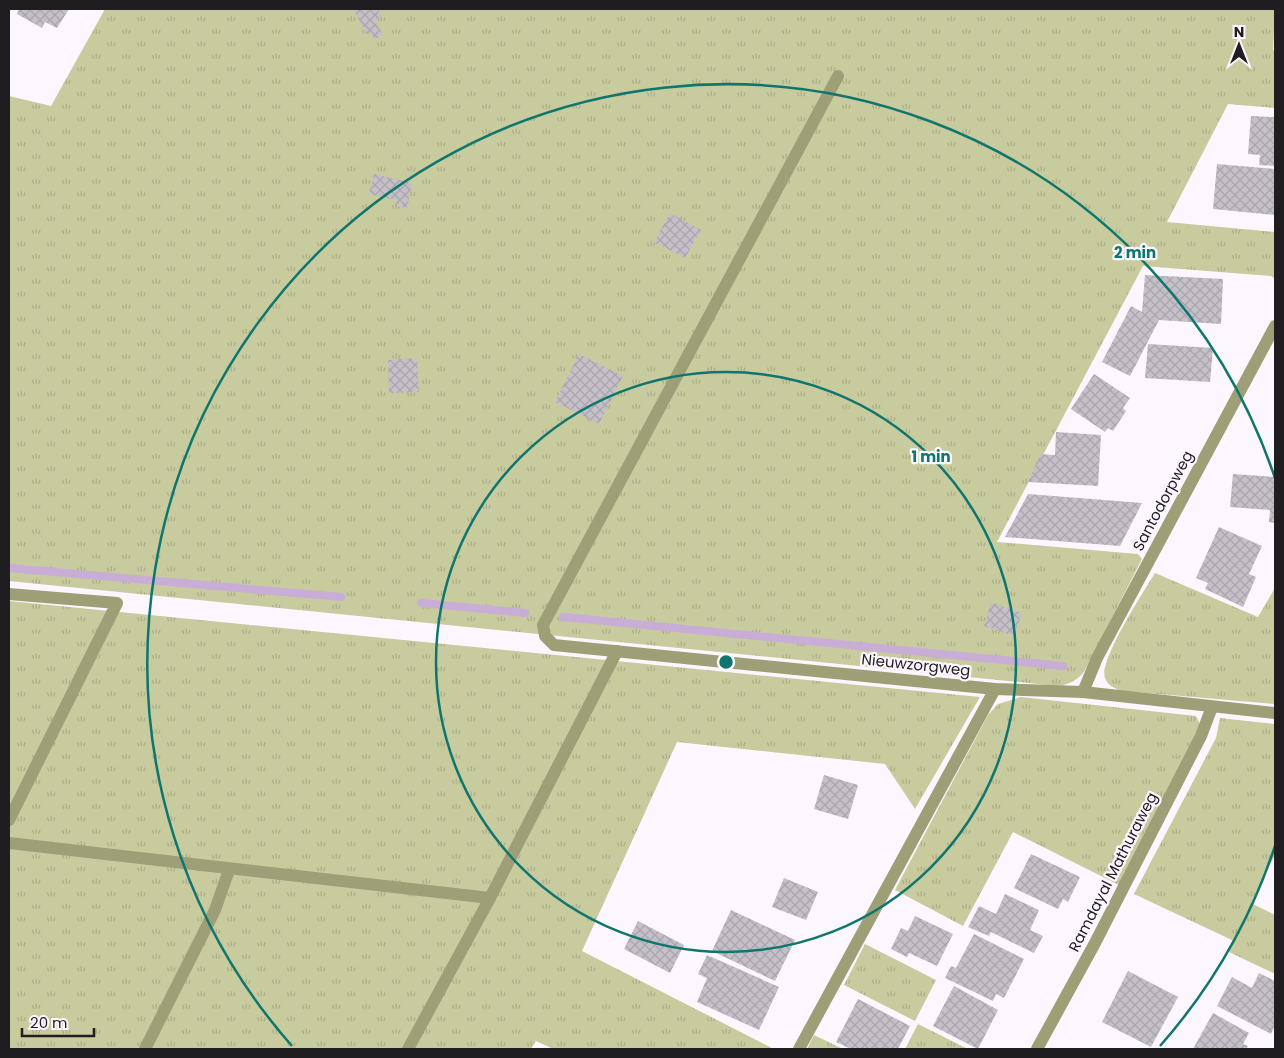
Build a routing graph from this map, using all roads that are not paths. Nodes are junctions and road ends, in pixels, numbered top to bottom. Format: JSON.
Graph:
{"nodes":[{"id":1,"x":838,"y":76,"type":"dead end"},
{"id":2,"x":1275,"y":326,"type":"edge"},
{"id":3,"x":9,"y":594,"type":"edge"},
{"id":4,"x":617,"y":651,"type":"junction"},
{"id":5,"x":995,"y":689,"type":"junction"},
{"id":6,"x":1083,"y":692,"type":"junction"},
{"id":7,"x":1212,"y":707,"type":"junction"},
{"id":8,"x":1275,"y":713,"type":"edge"},
{"id":9,"x":9,"y":820,"type":"edge"},
{"id":10,"x":9,"y":843,"type":"edge"},
{"id":11,"x":230,"y":870,"type":"junction"},
{"id":12,"x":490,"y":898,"type":"junction"},
{"id":13,"x":145,"y":1049,"type":"edge"},
{"id":14,"x":408,"y":1049,"type":"edge"},
{"id":15,"x":799,"y":1049,"type":"edge"},
{"id":16,"x":1038,"y":1049,"type":"edge"}],
"edges":[{"from":1,"to":4,"type":"street","name":"Nieuwzorgweg"},
{"from":2,"to":6,"type":"street","name":"Santodorpweg"},
{"from":3,"to":9,"type":"street"},
{"from":4,"to":5,"type":"street","name":"Nieuwzorgweg"},
{"from":4,"to":12,"type":"street"},
{"from":5,"to":6,"type":"street","name":"Nieuwzorgweg"},
{"from":5,"to":15,"type":"street"},
{"from":6,"to":7,"type":"street","name":"Nieuwzorgweg"},
{"from":7,"to":8,"type":"street","name":"Nieuwzorgweg"},
{"from":7,"to":16,"type":"street","name":"Ramdayal Mathuraweg"},
{"from":10,"to":11,"type":"street"},
{"from":11,"to":12,"type":"street"},
{"from":11,"to":13,"type":"street"},
{"from":12,"to":14,"type":"street"}]}
